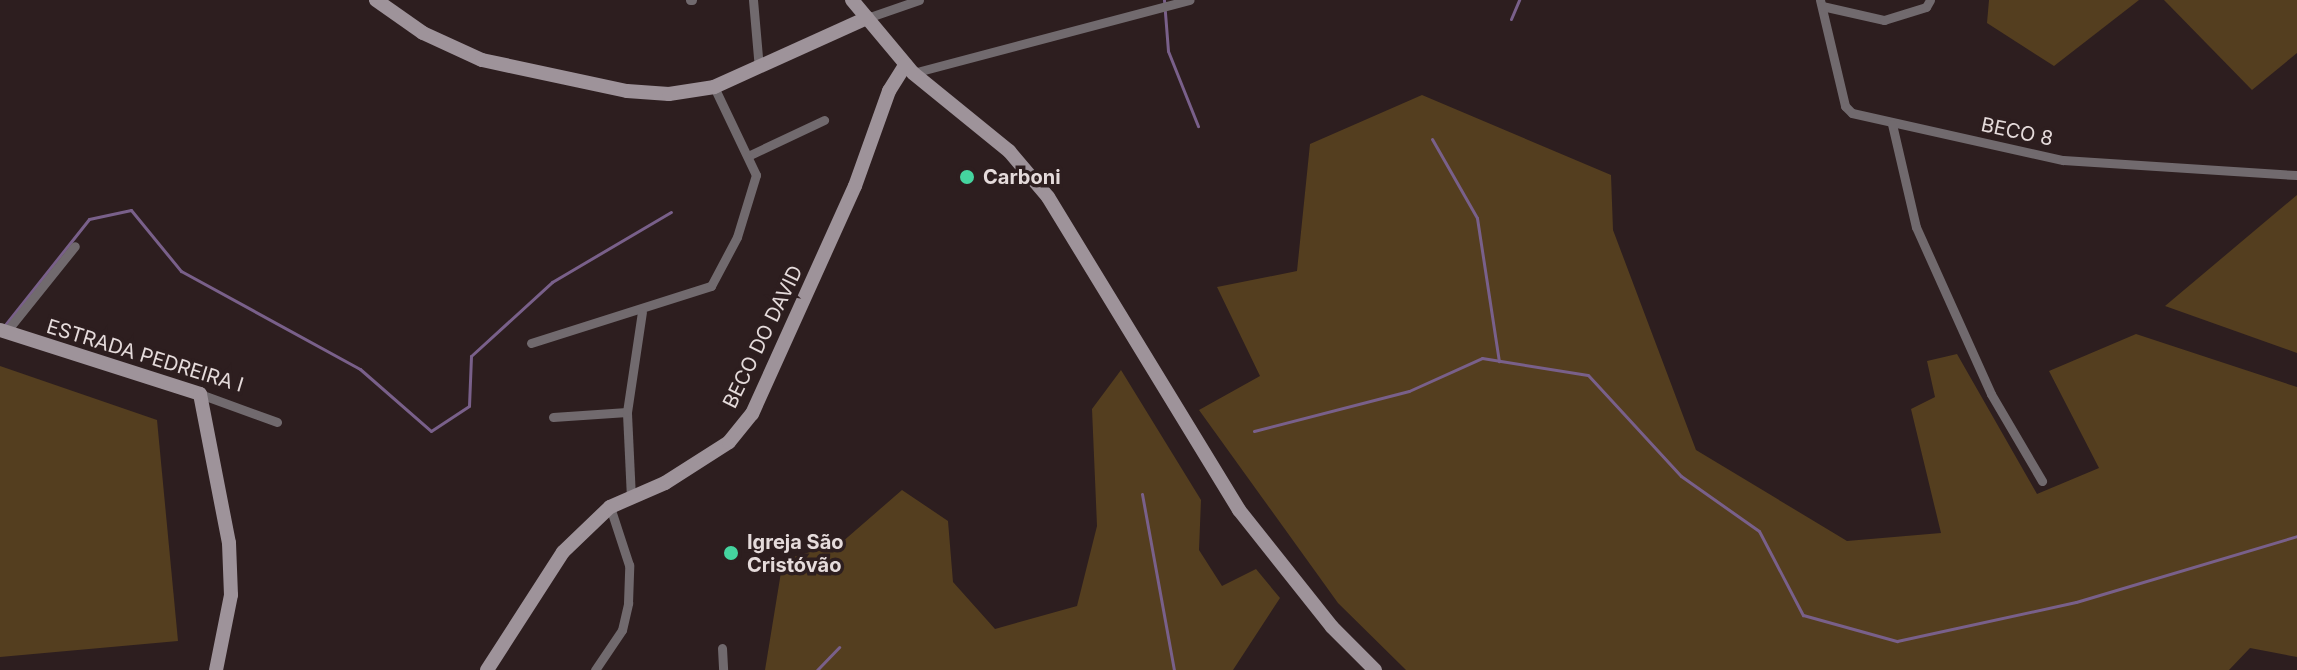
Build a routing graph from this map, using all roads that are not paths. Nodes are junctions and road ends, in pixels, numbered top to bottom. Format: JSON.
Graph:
{"nodes":[{"id":1,"x":376,"y":0,"type":"edge"},
{"id":2,"x":753,"y":0,"type":"edge"},
{"id":3,"x":852,"y":0,"type":"edge"},
{"id":4,"x":919,"y":0,"type":"edge"},
{"id":5,"x":1190,"y":0,"type":"edge"},
{"id":6,"x":1930,"y":0,"type":"edge"},
{"id":7,"x":1821,"y":3,"type":"edge"},
{"id":8,"x":867,"y":18,"type":"junction"},
{"id":9,"x":759,"y":68,"type":"junction"},
{"id":10,"x":909,"y":69,"type":"junction"},
{"id":11,"x":714,"y":87,"type":"junction"},
{"id":12,"x":824,"y":120,"type":"dead end"},
{"id":13,"x":1892,"y":124,"type":"junction"},
{"id":14,"x":750,"y":155,"type":"junction"},
{"id":15,"x":2297,"y":175,"type":"edge"},
{"id":16,"x":75,"y":246,"type":"dead end"},
{"id":17,"x":642,"y":312,"type":"junction"},
{"id":18,"x":3,"y":331,"type":"edge"},
{"id":19,"x":531,"y":343,"type":"dead end"},
{"id":20,"x":200,"y":394,"type":"junction"},
{"id":21,"x":627,"y":412,"type":"junction"},
{"id":22,"x":553,"y":417,"type":"dead end"},
{"id":23,"x":277,"y":422,"type":"dead end"},
{"id":24,"x":2042,"y":481,"type":"dead end"},
{"id":25,"x":631,"y":498,"type":"junction"},
{"id":26,"x":610,"y":507,"type":"junction"},
{"id":27,"x":722,"y":648,"type":"dead end"},
{"id":28,"x":216,"y":670,"type":"edge"},
{"id":29,"x":487,"y":670,"type":"edge"},
{"id":30,"x":595,"y":670,"type":"edge"},
{"id":31,"x":723,"y":670,"type":"edge"},
{"id":32,"x":1375,"y":670,"type":"edge"}],
"edges":[{"from":1,"to":11,"type":"main road"},
{"from":2,"to":9,"type":"street"},
{"from":3,"to":8,"type":"main road"},
{"from":4,"to":8,"type":"street"},
{"from":5,"to":10,"type":"street"},
{"from":6,"to":7,"type":"street"},
{"from":7,"to":13,"type":"street","name":"BECO 8"},
{"from":8,"to":9,"type":"main road"},
{"from":8,"to":10,"type":"main road"},
{"from":9,"to":11,"type":"main road"},
{"from":10,"to":25,"type":"main road","name":"BECO DO DAVID"},
{"from":10,"to":32,"type":"main road"},
{"from":11,"to":14,"type":"street"},
{"from":12,"to":14,"type":"street"},
{"from":13,"to":15,"type":"street","name":"BECO 8"},
{"from":13,"to":24,"type":"street"},
{"from":14,"to":17,"type":"street"},
{"from":16,"to":18,"type":"street"},
{"from":17,"to":19,"type":"street"},
{"from":17,"to":21,"type":"street"},
{"from":18,"to":20,"type":"main road","name":"ESTRADA PEDREIRA I"},
{"from":20,"to":23,"type":"street","name":"ESTRADA PEDREIRA I"},
{"from":20,"to":28,"type":"main road"},
{"from":21,"to":22,"type":"street"},
{"from":21,"to":25,"type":"street"},
{"from":25,"to":26,"type":"main road","name":"BECO DO DAVID"},
{"from":26,"to":29,"type":"main road","name":"BECO DO DAVID"},
{"from":26,"to":30,"type":"street"},
{"from":27,"to":31,"type":"street"}]}
